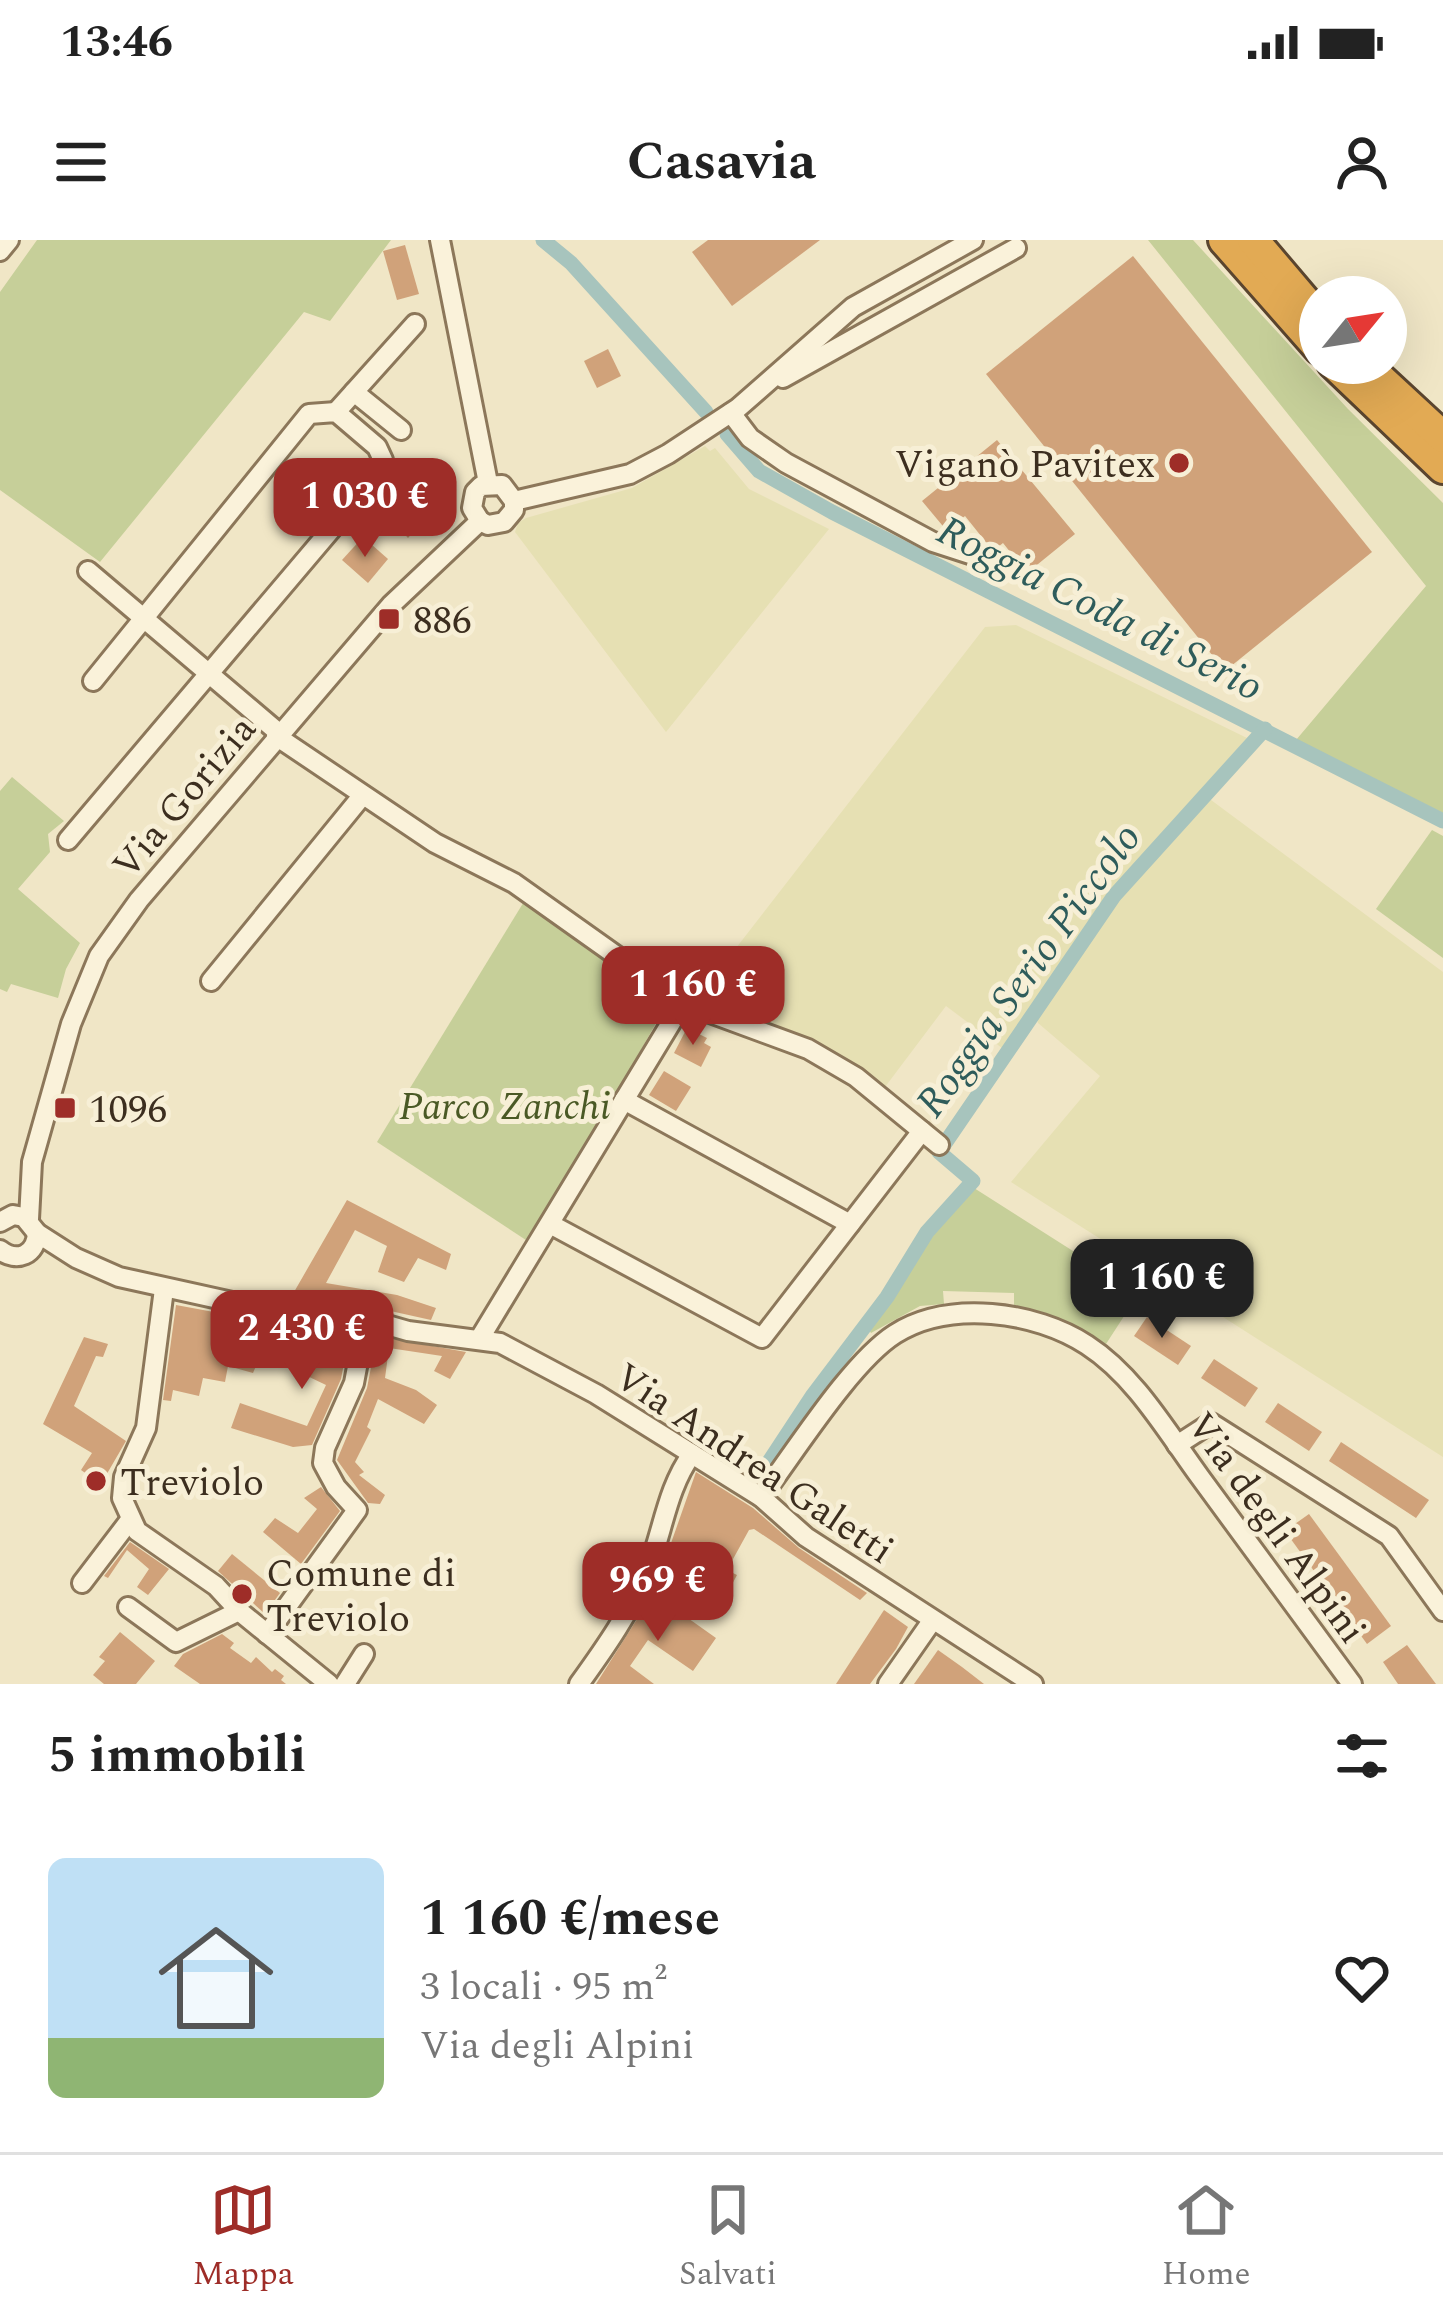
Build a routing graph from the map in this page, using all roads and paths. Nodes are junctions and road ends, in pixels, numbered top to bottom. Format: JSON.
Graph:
{"nodes":[{"id":1,"x":9,"y":240,"type":"edge"},
{"id":2,"x":440,"y":240,"type":"edge"},
{"id":3,"x":929,"y":240,"type":"edge"},
{"id":4,"x":973,"y":240,"type":"edge"},
{"id":5,"x":1224,"y":240,"type":"edge"},
{"id":6,"x":1253,"y":240,"type":"edge"},
{"id":7,"x":1016,"y":248,"type":"dead end"},
{"id":8,"x":0,"y":251,"type":"edge"},
{"id":9,"x":940,"y":258,"type":"junction"},
{"id":10,"x":1299,"y":294,"type":"edge"},
{"id":11,"x":415,"y":324,"type":"dead end"},
{"id":12,"x":1299,"y":325,"type":"edge"},
{"id":13,"x":1355,"y":384,"type":"edge"},
{"id":14,"x":1386,"y":384,"type":"edge"},
{"id":15,"x":762,"y":388,"type":"junction"},
{"id":16,"x":354,"y":392,"type":"junction"},
{"id":17,"x":336,"y":412,"type":"junction"},
{"id":18,"x":731,"y":412,"type":"junction"},
{"id":19,"x":401,"y":430,"type":"dead end"},
{"id":20,"x":1443,"y":436,"type":"edge"},
{"id":21,"x":1443,"y":468,"type":"edge"},
{"id":22,"x":488,"y":483,"type":"junction"},
{"id":23,"x":514,"y":501,"type":"junction"},
{"id":24,"x":481,"y":521,"type":"junction"},
{"id":25,"x":993,"y":567,"type":"dead end"},
{"id":26,"x":88,"y":571,"type":"dead end"},
{"id":27,"x":144,"y":619,"type":"junction"},
{"id":28,"x":209,"y":674,"type":"junction"},
{"id":29,"x":93,"y":681,"type":"dead end"},
{"id":30,"x":278,"y":734,"type":"junction"},
{"id":31,"x":362,"y":796,"type":"junction"},
{"id":32,"x":68,"y":840,"type":"dead end"},
{"id":33,"x":211,"y":981,"type":"dead end"},
{"id":34,"x":683,"y":1003,"type":"junction"},
{"id":35,"x":624,"y":1100,"type":"junction"},
{"id":36,"x":922,"y":1131,"type":"junction"},
{"id":37,"x":939,"y":1145,"type":"dead end"},
{"id":38,"x":31,"y":1171,"type":"junction"},
{"id":39,"x":3,"y":1220,"type":"edge"},
{"id":40,"x":550,"y":1224,"type":"junction"},
{"id":41,"x":850,"y":1224,"type":"junction"},
{"id":42,"x":18,"y":1246,"type":"edge"},
{"id":43,"x":164,"y":1289,"type":"junction"},
{"id":44,"x":366,"y":1318,"type":"junction"},
{"id":45,"x":480,"y":1338,"type":"junction"},
{"id":46,"x":1177,"y":1445,"type":"junction"},
{"id":47,"x":692,"y":1454,"type":"junction"},
{"id":48,"x":761,"y":1497,"type":"junction"},
{"id":49,"x":130,"y":1520,"type":"junction"},
{"id":50,"x":82,"y":1583,"type":"dead end"},
{"id":51,"x":128,"y":1606,"type":"dead end"},
{"id":52,"x":239,"y":1611,"type":"junction"},
{"id":53,"x":1443,"y":1611,"type":"edge"},
{"id":54,"x":932,"y":1621,"type":"junction"},
{"id":55,"x":267,"y":1634,"type":"junction"},
{"id":56,"x":364,"y":1654,"type":"dead end"},
{"id":57,"x":305,"y":1677,"type":"edge"},
{"id":58,"x":328,"y":1684,"type":"edge"},
{"id":59,"x":345,"y":1684,"type":"edge"},
{"id":60,"x":579,"y":1684,"type":"edge"},
{"id":61,"x":888,"y":1684,"type":"edge"},
{"id":62,"x":1033,"y":1684,"type":"edge"},
{"id":63,"x":1352,"y":1684,"type":"edge"}],
"edges":[{"from":1,"to":8,"type":"street"},
{"from":2,"to":22,"type":"street"},
{"from":3,"to":9,"type":"street"},
{"from":4,"to":9,"type":"street"},
{"from":5,"to":12,"type":"highway"},
{"from":6,"to":10,"type":"highway"},
{"from":7,"to":15,"type":"street"},
{"from":9,"to":15,"type":"street"},
{"from":11,"to":16,"type":"street"},
{"from":13,"to":21,"type":"highway"},
{"from":14,"to":20,"type":"highway"},
{"from":15,"to":18,"type":"street","name":"Via Gorizia"},
{"from":16,"to":17,"type":"street"},
{"from":16,"to":19,"type":"street"},
{"from":17,"to":27,"type":"street"},
{"from":17,"to":28,"type":"street"},
{"from":18,"to":23,"type":"street","name":"Via Gorizia"},
{"from":18,"to":25,"type":"street"},
{"from":22,"to":23,"type":"street"},
{"from":22,"to":24,"type":"street"},
{"from":23,"to":24,"type":"street","name":"Via Gorizia"},
{"from":24,"to":30,"type":"street","name":"Via Gorizia"},
{"from":26,"to":27,"type":"street"},
{"from":27,"to":28,"type":"street"},
{"from":27,"to":29,"type":"street"},
{"from":28,"to":30,"type":"street"},
{"from":28,"to":32,"type":"street"},
{"from":30,"to":31,"type":"street"},
{"from":30,"to":38,"type":"street","name":"Via Gorizia"},
{"from":31,"to":33,"type":"street"},
{"from":31,"to":34,"type":"street"},
{"from":34,"to":35,"type":"street"},
{"from":34,"to":36,"type":"street"},
{"from":35,"to":40,"type":"street"},
{"from":35,"to":41,"type":"street"},
{"from":36,"to":37,"type":"street"},
{"from":36,"to":41,"type":"street"},
{"from":38,"to":39,"type":"street","name":"Via Gorizia"},
{"from":38,"to":42,"type":"street","name":"Via Gorizia"},
{"from":39,"to":42,"type":"street","name":"Via Andrea Galetti"},
{"from":40,"to":41,"type":"street"},
{"from":40,"to":45,"type":"street"},
{"from":42,"to":43,"type":"street","name":"Via Andrea Galetti"},
{"from":43,"to":44,"type":"street","name":"Via Andrea Galetti"},
{"from":43,"to":49,"type":"street"},
{"from":44,"to":45,"type":"street","name":"Via Andrea Galetti"},
{"from":44,"to":55,"type":"street"},
{"from":45,"to":47,"type":"street","name":"Via Andrea Galetti"},
{"from":46,"to":48,"type":"street","name":"Via degli Alpini"},
{"from":46,"to":53,"type":"street"},
{"from":46,"to":63,"type":"street","name":"Via degli Alpini"},
{"from":47,"to":48,"type":"street","name":"Via Andrea Galetti"},
{"from":47,"to":60,"type":"street"},
{"from":48,"to":54,"type":"street","name":"Via Andrea Galetti"},
{"from":49,"to":50,"type":"street"},
{"from":49,"to":52,"type":"street"},
{"from":51,"to":52,"type":"street"},
{"from":52,"to":55,"type":"street"},
{"from":54,"to":61,"type":"street"},
{"from":54,"to":62,"type":"street","name":"Via Andrea Galetti"},
{"from":55,"to":57,"type":"street"},
{"from":56,"to":59,"type":"street"},
{"from":57,"to":58,"type":"street"}]}
